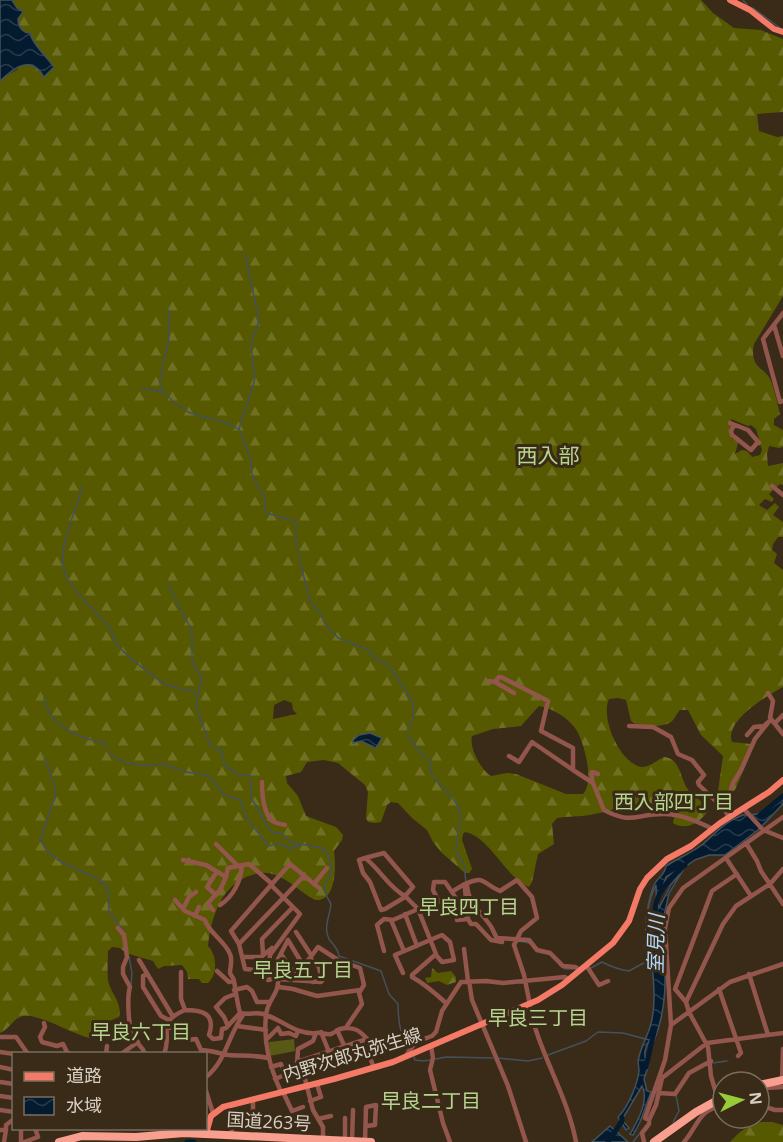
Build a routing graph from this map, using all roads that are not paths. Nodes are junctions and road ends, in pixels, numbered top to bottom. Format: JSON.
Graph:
{"nodes":[{"id":1,"x":730,"y":0,"type":"edge"},
{"id":2,"x":783,"y":32,"type":"edge"},
{"id":3,"x":783,"y":313,"type":"edge"},
{"id":4,"x":774,"y":325,"type":"junction"},
{"id":5,"x":782,"y":353,"type":"edge"},
{"id":6,"x":783,"y":401,"type":"edge"},
{"id":7,"x":732,"y":424,"type":"joint"},
{"id":8,"x":772,"y":486,"type":"dead end"},
{"id":9,"x":783,"y":495,"type":"edge"},
{"id":10,"x":489,"y":681,"type":"dead end"},
{"id":11,"x":495,"y":682,"type":"junction"},
{"id":12,"x":514,"y":693,"type":"dead end"},
{"id":13,"x":768,"y":693,"type":"dead end"},
{"id":14,"x":783,"y":715,"type":"edge"},
{"id":15,"x":772,"y":720,"type":"junction"},
{"id":16,"x":629,"y":726,"type":"dead end"},
{"id":17,"x":541,"y":731,"type":"junction"},
{"id":18,"x":783,"y":734,"type":"edge"},
{"id":19,"x":747,"y":735,"type":"dead end"},
{"id":20,"x":532,"y":742,"type":"junction"},
{"id":21,"x":509,"y":756,"type":"dead end"},
{"id":22,"x":573,"y":770,"type":"junction"},
{"id":23,"x":598,"y":774,"type":"dead end"},
{"id":24,"x":783,"y":780,"type":"edge"},
{"id":25,"x":262,"y":782,"type":"dead end"},
{"id":26,"x":592,"y":782,"type":"junction"},
{"id":27,"x":745,"y":809,"type":"junction"},
{"id":28,"x":725,"y":810,"type":"junction"},
{"id":29,"x":729,"y":816,"type":"junction"},
{"id":30,"x":783,"y":817,"type":"edge"},
{"id":31,"x":285,"y":825,"type":"dead end"},
{"id":32,"x":713,"y":829,"type":"junction"},
{"id":33,"x":764,"y":830,"type":"junction"},
{"id":34,"x":783,"y":837,"type":"edge"},
{"id":35,"x":746,"y":843,"type":"junction"},
{"id":36,"x":216,"y":844,"type":"dead end"},
{"id":37,"x":365,"y":858,"type":"junction"},
{"id":38,"x":726,"y":858,"type":"junction"},
{"id":39,"x":183,"y":860,"type":"dead end"},
{"id":40,"x":240,"y":865,"type":"junction"},
{"id":41,"x":327,"y":868,"type":"dead end"},
{"id":42,"x":783,"y":869,"type":"edge"},
{"id":43,"x":216,"y":873,"type":"junction"},
{"id":44,"x":737,"y":874,"type":"junction"},
{"id":45,"x":304,"y":876,"type":"junction"},
{"id":46,"x":226,"y":878,"type":"junction"},
{"id":47,"x":314,"y":884,"type":"junction"},
{"id":48,"x":466,"y":884,"type":"junction"},
{"id":49,"x":770,"y":884,"type":"junction"},
{"id":50,"x":272,"y":885,"type":"junction"},
{"id":51,"x":319,"y":888,"type":"dead end"},
{"id":52,"x":783,"y":890,"type":"edge"},
{"id":53,"x":196,"y":892,"type":"dead end"},
{"id":54,"x":452,"y":892,"type":"junction"},
{"id":55,"x":777,"y":893,"type":"junction"},
{"id":56,"x":216,"y":896,"type":"junction"},
{"id":57,"x":751,"y":896,"type":"junction"},
{"id":58,"x":405,"y":897,"type":"junction"},
{"id":59,"x":284,"y":898,"type":"junction"},
{"id":60,"x":175,"y":900,"type":"dead end"},
{"id":61,"x":439,"y":902,"type":"dead end"},
{"id":62,"x":783,"y":904,"type":"edge"},
{"id":63,"x":220,"y":905,"type":"dead end"},
{"id":64,"x":199,"y":907,"type":"dead end"},
{"id":65,"x":293,"y":907,"type":"junction"},
{"id":66,"x":183,"y":909,"type":"junction"},
{"id":67,"x":418,"y":909,"type":"junction"},
{"id":68,"x":213,"y":910,"type":"dead end"},
{"id":69,"x":405,"y":914,"type":"junction"},
{"id":70,"x":195,"y":916,"type":"junction"},
{"id":71,"x":468,"y":916,"type":"junction"},
{"id":72,"x":391,"y":920,"type":"junction"},
{"id":73,"x":457,"y":920,"type":"dead end"},
{"id":74,"x":118,"y":928,"type":"dead end"},
{"id":75,"x":296,"y":932,"type":"dead end"},
{"id":76,"x":518,"y":938,"type":"junction"},
{"id":77,"x":278,"y":939,"type":"dead end"},
{"id":78,"x":431,"y":940,"type":"junction"},
{"id":79,"x":239,"y":944,"type":"junction"},
{"id":80,"x":514,"y":945,"type":"junction"},
{"id":81,"x":417,"y":946,"type":"junction"},
{"id":82,"x":464,"y":949,"type":"dead end"},
{"id":83,"x":384,"y":951,"type":"dead end"},
{"id":84,"x":404,"y":951,"type":"junction"},
{"id":85,"x":263,"y":954,"type":"junction"},
{"id":86,"x":281,"y":954,"type":"junction"},
{"id":87,"x":436,"y":955,"type":"junction"},
{"id":88,"x":310,"y":956,"type":"junction"},
{"id":89,"x":243,"y":957,"type":"junction"},
{"id":90,"x":139,"y":960,"type":"dead end"},
{"id":91,"x":231,"y":963,"type":"junction"},
{"id":92,"x":224,"y":964,"type":"dead end"},
{"id":93,"x":783,"y":964,"type":"edge"},
{"id":94,"x":302,"y":966,"type":"junction"},
{"id":95,"x":586,"y":969,"type":"junction"},
{"id":96,"x":217,"y":971,"type":"dead end"},
{"id":97,"x":267,"y":971,"type":"junction"},
{"id":98,"x":181,"y":972,"type":"dead end"},
{"id":99,"x":294,"y":973,"type":"junction"},
{"id":100,"x":403,"y":973,"type":"dead end"},
{"id":101,"x":147,"y":974,"type":"junction"},
{"id":102,"x":749,"y":974,"type":"junction"},
{"id":103,"x":278,"y":976,"type":"junction"},
{"id":104,"x":568,"y":979,"type":"junction"},
{"id":105,"x":268,"y":980,"type":"dead end"},
{"id":106,"x":288,"y":980,"type":"junction"},
{"id":107,"x":234,"y":981,"type":"junction"},
{"id":108,"x":468,"y":981,"type":"junction"},
{"id":109,"x":608,"y":981,"type":"dead end"},
{"id":110,"x":313,"y":982,"type":"junction"},
{"id":111,"x":526,"y":982,"type":"junction"},
{"id":112,"x":279,"y":987,"type":"junction"},
{"id":113,"x":719,"y":989,"type":"junction"},
{"id":114,"x":360,"y":990,"type":"junction"},
{"id":115,"x":234,"y":992,"type":"junction"},
{"id":116,"x":308,"y":993,"type":"junction"},
{"id":117,"x":270,"y":1002,"type":"junction"},
{"id":118,"x":686,"y":1002,"type":"junction"},
{"id":119,"x":446,"y":1003,"type":"junction"},
{"id":120,"x":530,"y":1005,"type":"junction"},
{"id":121,"x":185,"y":1010,"type":"junction"},
{"id":122,"x":689,"y":1012,"type":"junction"},
{"id":123,"x":241,"y":1014,"type":"junction"},
{"id":124,"x":266,"y":1015,"type":"junction"},
{"id":125,"x":171,"y":1018,"type":"junction"},
{"id":126,"x":44,"y":1023,"type":"dead end"},
{"id":127,"x":482,"y":1025,"type":"junction"},
{"id":128,"x":671,"y":1025,"type":"junction"},
{"id":129,"x":228,"y":1026,"type":"junction"},
{"id":130,"x":237,"y":1026,"type":"junction"},
{"id":131,"x":178,"y":1027,"type":"dead end"},
{"id":132,"x":166,"y":1028,"type":"junction"},
{"id":133,"x":348,"y":1028,"type":"junction"},
{"id":134,"x":266,"y":1030,"type":"junction"},
{"id":135,"x":337,"y":1030,"type":"junction"},
{"id":136,"x":298,"y":1031,"type":"junction"},
{"id":137,"x":319,"y":1033,"type":"junction"},
{"id":138,"x":783,"y":1033,"type":"edge"},
{"id":139,"x":768,"y":1035,"type":"junction"},
{"id":140,"x":0,"y":1037,"type":"edge"},
{"id":141,"x":367,"y":1039,"type":"junction"},
{"id":142,"x":736,"y":1039,"type":"junction"},
{"id":143,"x":188,"y":1040,"type":"dead end"},
{"id":144,"x":266,"y":1040,"type":"junction"},
{"id":145,"x":138,"y":1042,"type":"junction"},
{"id":146,"x":706,"y":1043,"type":"junction"},
{"id":147,"x":107,"y":1046,"type":"dead end"},
{"id":148,"x":344,"y":1046,"type":"junction"},
{"id":149,"x":431,"y":1046,"type":"junction"},
{"id":150,"x":783,"y":1049,"type":"edge"},
{"id":151,"x":27,"y":1052,"type":"edge"},
{"id":152,"x":66,"y":1052,"type":"edge"},
{"id":153,"x":106,"y":1052,"type":"edge"},
{"id":154,"x":123,"y":1052,"type":"edge"},
{"id":155,"x":145,"y":1052,"type":"edge"},
{"id":156,"x":164,"y":1052,"type":"edge"},
{"id":157,"x":200,"y":1052,"type":"edge"},
{"id":158,"x":207,"y":1052,"type":"edge"},
{"id":159,"x":329,"y":1052,"type":"junction"},
{"id":160,"x":368,"y":1052,"type":"junction"},
{"id":161,"x":223,"y":1053,"type":"junction"},
{"id":162,"x":408,"y":1056,"type":"junction"},
{"id":163,"x":738,"y":1056,"type":"dead end"},
{"id":164,"x":268,"y":1058,"type":"junction"},
{"id":165,"x":711,"y":1061,"type":"junction"},
{"id":166,"x":297,"y":1062,"type":"junction"},
{"id":167,"x":271,"y":1067,"type":"junction"},
{"id":168,"x":374,"y":1068,"type":"junction"},
{"id":169,"x":711,"y":1070,"type":"edge"},
{"id":170,"x":207,"y":1074,"type":"edge"},
{"id":171,"x":275,"y":1079,"type":"junction"},
{"id":172,"x":783,"y":1080,"type":"edge"},
{"id":173,"x":317,"y":1084,"type":"junction"},
{"id":174,"x":307,"y":1086,"type":"junction"},
{"id":175,"x":282,"y":1092,"type":"junction"},
{"id":176,"x":659,"y":1093,"type":"junction"},
{"id":177,"x":207,"y":1094,"type":"edge"},
{"id":178,"x":253,"y":1100,"type":"junction"},
{"id":179,"x":310,"y":1101,"type":"junction"},
{"id":180,"x":303,"y":1107,"type":"dead end"},
{"id":181,"x":711,"y":1107,"type":"edge"},
{"id":182,"x":711,"y":1108,"type":"edge"},
{"id":183,"x":353,"y":1110,"type":"dead end"},
{"id":184,"x":213,"y":1113,"type":"junction"},
{"id":185,"x":330,"y":1116,"type":"dead end"},
{"id":186,"x":353,"y":1118,"type":"junction"},
{"id":187,"x":318,"y":1119,"type":"junction"},
{"id":188,"x":648,"y":1120,"type":"junction"},
{"id":189,"x":0,"y":1124,"type":"edge"},
{"id":190,"x":8,"y":1124,"type":"edge"},
{"id":191,"x":207,"y":1126,"type":"edge"},
{"id":192,"x":366,"y":1126,"type":"junction"},
{"id":193,"x":36,"y":1130,"type":"edge"},
{"id":194,"x":206,"y":1130,"type":"edge"},
{"id":195,"x":191,"y":1131,"type":"edge"},
{"id":196,"x":171,"y":1134,"type":"edge"},
{"id":197,"x":206,"y":1134,"type":"junction"},
{"id":198,"x":230,"y":1135,"type":"junction"},
{"id":199,"x":257,"y":1139,"type":"edge"},
{"id":200,"x":323,"y":1139,"type":"junction"},
{"id":201,"x":101,"y":1140,"type":"edge"},
{"id":202,"x":62,"y":1141,"type":"edge"},
{"id":203,"x":307,"y":1141,"type":"edge"},
{"id":204,"x":349,"y":1141,"type":"edge"},
{"id":205,"x":4,"y":1142,"type":"edge"},
{"id":206,"x":26,"y":1142,"type":"edge"},
{"id":207,"x":365,"y":1142,"type":"edge"},
{"id":208,"x":371,"y":1142,"type":"edge"},
{"id":209,"x":450,"y":1142,"type":"edge"},
{"id":210,"x":526,"y":1142,"type":"edge"},
{"id":211,"x":576,"y":1142,"type":"edge"},
{"id":212,"x":644,"y":1142,"type":"edge"},
{"id":213,"x":654,"y":1142,"type":"edge"},
{"id":214,"x":684,"y":1142,"type":"edge"}],
"edges":[{"from":1,"to":2,"type":"main road"},
{"from":3,"to":4,"type":"street"},
{"from":4,"to":5,"type":"street"},
{"from":4,"to":6,"type":"street"},
{"from":7,"to":7,"type":"street"},
{"from":8,"to":9,"type":"street"},
{"from":10,"to":11,"type":"street"},
{"from":11,"to":12,"type":"street"},
{"from":11,"to":17,"type":"street"},
{"from":13,"to":15,"type":"street"},
{"from":14,"to":15,"type":"street"},
{"from":15,"to":18,"type":"street"},
{"from":15,"to":19,"type":"street"},
{"from":15,"to":28,"type":"street"},
{"from":16,"to":28,"type":"street"},
{"from":17,"to":20,"type":"street"},
{"from":17,"to":22,"type":"street"},
{"from":20,"to":21,"type":"street"},
{"from":20,"to":22,"type":"street"},
{"from":22,"to":26,"type":"street"},
{"from":23,"to":26,"type":"street"},
{"from":24,"to":27,"type":"main road","name":"内野次郎丸弥生線"},
{"from":25,"to":31,"type":"street"},
{"from":26,"to":32,"type":"street"},
{"from":27,"to":29,"type":"main road","name":"内野次郎丸弥生線"},
{"from":27,"to":33,"type":"street"},
{"from":28,"to":29,"type":"street"},
{"from":29,"to":32,"type":"main road","name":"内野次郎丸弥生線"},
{"from":30,"to":33,"type":"street"},
{"from":32,"to":95,"type":"main road","name":"内野次郎丸弥生線"},
{"from":33,"to":34,"type":"street"},
{"from":33,"to":35,"type":"street"},
{"from":35,"to":38,"type":"street"},
{"from":35,"to":49,"type":"street"},
{"from":36,"to":40,"type":"street"},
{"from":37,"to":58,"type":"street"},
{"from":37,"to":58,"type":"street"},
{"from":37,"to":58,"type":"street"},
{"from":38,"to":44,"type":"street"},
{"from":38,"to":128,"type":"street"},
{"from":39,"to":43,"type":"street"},
{"from":40,"to":46,"type":"street"},
{"from":40,"to":50,"type":"street"},
{"from":40,"to":63,"type":"street"},
{"from":41,"to":47,"type":"street"},
{"from":42,"to":49,"type":"street"},
{"from":43,"to":46,"type":"street"},
{"from":43,"to":56,"type":"street"},
{"from":44,"to":57,"type":"street"},
{"from":44,"to":118,"type":"street"},
{"from":45,"to":47,"type":"street"},
{"from":45,"to":50,"type":"street"},
{"from":45,"to":59,"type":"street"},
{"from":46,"to":56,"type":"street"},
{"from":47,"to":51,"type":"street"},
{"from":48,"to":54,"type":"street"},
{"from":48,"to":71,"type":"street"},
{"from":48,"to":76,"type":"street"},
{"from":48,"to":76,"type":"street"},
{"from":49,"to":55,"type":"street"},
{"from":49,"to":57,"type":"street"},
{"from":50,"to":59,"type":"street"},
{"from":50,"to":79,"type":"street"},
{"from":52,"to":55,"type":"street"},
{"from":53,"to":66,"type":"street"},
{"from":54,"to":61,"type":"street"},
{"from":54,"to":71,"type":"street"},
{"from":55,"to":62,"type":"street"},
{"from":56,"to":68,"type":"street"},
{"from":57,"to":118,"type":"street"},
{"from":58,"to":67,"type":"street"},
{"from":59,"to":65,"type":"street"},
{"from":59,"to":79,"type":"street"},
{"from":60,"to":66,"type":"street"},
{"from":64,"to":70,"type":"street"},
{"from":65,"to":85,"type":"street"},
{"from":65,"to":97,"type":"street"},
{"from":66,"to":70,"type":"street"},
{"from":67,"to":69,"type":"street"},
{"from":67,"to":78,"type":"street"},
{"from":69,"to":72,"type":"street"},
{"from":69,"to":81,"type":"street"},
{"from":70,"to":91,"type":"street"},
{"from":71,"to":73,"type":"street"},
{"from":71,"to":80,"type":"street"},
{"from":72,"to":83,"type":"street"},
{"from":72,"to":84,"type":"street"},
{"from":74,"to":145,"type":"street"},
{"from":75,"to":88,"type":"street"},
{"from":76,"to":80,"type":"street"},
{"from":76,"to":95,"type":"street"},
{"from":77,"to":85,"type":"street"},
{"from":78,"to":81,"type":"street"},
{"from":78,"to":87,"type":"street"},
{"from":78,"to":87,"type":"street"},
{"from":79,"to":89,"type":"street"},
{"from":80,"to":111,"type":"street"},
{"from":81,"to":84,"type":"street"},
{"from":82,"to":108,"type":"street"},
{"from":84,"to":100,"type":"street"},
{"from":85,"to":89,"type":"street"},
{"from":86,"to":94,"type":"street"},
{"from":86,"to":99,"type":"street"},
{"from":86,"to":103,"type":"street"},
{"from":87,"to":119,"type":"street"},
{"from":88,"to":94,"type":"street"},
{"from":88,"to":110,"type":"street"},
{"from":88,"to":114,"type":"street"},
{"from":89,"to":97,"type":"street"},
{"from":90,"to":101,"type":"street"},
{"from":91,"to":92,"type":"street"},
{"from":91,"to":107,"type":"street"},
{"from":93,"to":102,"type":"street"},
{"from":94,"to":99,"type":"street"},
{"from":94,"to":110,"type":"street"},
{"from":95,"to":104,"type":"main road","name":"内野次郎丸弥生線"},
{"from":95,"to":109,"type":"street"},
{"from":96,"to":107,"type":"street"},
{"from":97,"to":103,"type":"street"},
{"from":98,"to":121,"type":"street"},
{"from":99,"to":106,"type":"street"},
{"from":101,"to":125,"type":"street"},
{"from":101,"to":125,"type":"street"},
{"from":102,"to":113,"type":"street"},
{"from":102,"to":139,"type":"street"},
{"from":103,"to":105,"type":"street"},
{"from":103,"to":106,"type":"street"},
{"from":103,"to":112,"type":"street"},
{"from":104,"to":111,"type":"street"},
{"from":104,"to":120,"type":"main road","name":"内野次郎丸弥生線"},
{"from":106,"to":110,"type":"street"},
{"from":107,"to":115,"type":"street"},
{"from":108,"to":111,"type":"street"},
{"from":108,"to":119,"type":"street"},
{"from":108,"to":127,"type":"street"},
{"from":110,"to":116,"type":"street"},
{"from":111,"to":120,"type":"street"},
{"from":112,"to":116,"type":"street"},
{"from":112,"to":117,"type":"street"},
{"from":113,"to":122,"type":"street"},
{"from":113,"to":142,"type":"street"},
{"from":114,"to":116,"type":"street"},
{"from":114,"to":133,"type":"street"},
{"from":115,"to":117,"type":"street"},
{"from":115,"to":123,"type":"street"},
{"from":115,"to":129,"type":"street"},
{"from":117,"to":124,"type":"street"},
{"from":118,"to":122,"type":"street"},
{"from":119,"to":162,"type":"street"},
{"from":120,"to":127,"type":"main road","name":"内野次郎丸弥生線"},
{"from":120,"to":211,"type":"street"},
{"from":121,"to":125,"type":"street"},
{"from":121,"to":129,"type":"street"},
{"from":122,"to":128,"type":"street"},
{"from":122,"to":146,"type":"street"},
{"from":123,"to":124,"type":"street"},
{"from":123,"to":129,"type":"street"},
{"from":123,"to":130,"type":"street"},
{"from":124,"to":134,"type":"street"},
{"from":124,"to":136,"type":"street"},
{"from":125,"to":132,"type":"street"},
{"from":126,"to":152,"type":"street"},
{"from":127,"to":149,"type":"main road","name":"内野次郎丸弥生線"},
{"from":127,"to":210,"type":"street"},
{"from":128,"to":188,"type":"street"},
{"from":130,"to":134,"type":"street"},
{"from":130,"to":161,"type":"street"},
{"from":131,"to":132,"type":"street"},
{"from":132,"to":156,"type":"street"},
{"from":133,"to":135,"type":"street"},
{"from":133,"to":141,"type":"street"},
{"from":134,"to":144,"type":"street"},
{"from":135,"to":137,"type":"street"},
{"from":135,"to":148,"type":"street"},
{"from":136,"to":137,"type":"street"},
{"from":136,"to":144,"type":"street"},
{"from":137,"to":159,"type":"street"},
{"from":137,"to":166,"type":"street"},
{"from":138,"to":139,"type":"street"},
{"from":139,"to":142,"type":"street"},
{"from":140,"to":151,"type":"street"},
{"from":141,"to":148,"type":"street"},
{"from":141,"to":160,"type":"street"},
{"from":142,"to":146,"type":"street"},
{"from":142,"to":163,"type":"street"},
{"from":143,"to":157,"type":"street"},
{"from":144,"to":164,"type":"street"},
{"from":145,"to":154,"type":"street"},
{"from":145,"to":155,"type":"street"},
{"from":146,"to":165,"type":"street"},
{"from":146,"to":176,"type":"street"},
{"from":147,"to":153,"type":"street"},
{"from":148,"to":159,"type":"street"},
{"from":148,"to":160,"type":"street"},
{"from":149,"to":162,"type":"main road","name":"内野次郎丸弥生線"},
{"from":149,"to":209,"type":"street"},
{"from":150,"to":172,"type":"street"},
{"from":158,"to":161,"type":"street"},
{"from":159,"to":166,"type":"street"},
{"from":160,"to":168,"type":"street"},
{"from":161,"to":164,"type":"street"},
{"from":161,"to":170,"type":"street"},
{"from":162,"to":168,"type":"main road","name":"内野次郎丸弥生線"},
{"from":164,"to":167,"type":"street"},
{"from":165,"to":169,"type":"street"},
{"from":165,"to":176,"type":"street"},
{"from":166,"to":174,"type":"street"},
{"from":167,"to":171,"type":"street"},
{"from":167,"to":171,"type":"street"},
{"from":168,"to":173,"type":"main road","name":"内野次郎丸弥生線"},
{"from":171,"to":175,"type":"street"},
{"from":173,"to":174,"type":"main road","name":"内野次郎丸弥生線"},
{"from":173,"to":179,"type":"street"},
{"from":174,"to":175,"type":"main road","name":"内野次郎丸弥生線"},
{"from":174,"to":179,"type":"street"},
{"from":175,"to":178,"type":"main road","name":"内野次郎丸弥生線"},
{"from":175,"to":180,"type":"street"},
{"from":176,"to":188,"type":"street"},
{"from":177,"to":184,"type":"street"},
{"from":178,"to":184,"type":"main road","name":"内野次郎丸弥生線"},
{"from":178,"to":198,"type":"street"},
{"from":179,"to":187,"type":"street"},
{"from":181,"to":213,"type":"highway"},
{"from":182,"to":214,"type":"street"},
{"from":183,"to":186,"type":"street"},
{"from":184,"to":191,"type":"main road"},
{"from":185,"to":187,"type":"street"},
{"from":186,"to":204,"type":"street"},
{"from":186,"to":204,"type":"street"},
{"from":187,"to":200,"type":"street"},
{"from":188,"to":212,"type":"street"},
{"from":189,"to":190,"type":"street"},
{"from":190,"to":205,"type":"street"},
{"from":192,"to":192,"type":"street"},
{"from":192,"to":207,"type":"street"},
{"from":193,"to":206,"type":"street"},
{"from":194,"to":197,"type":"main road"},
{"from":195,"to":196,"type":"highway","name":"国道263号"},
{"from":195,"to":197,"type":"highway","name":"国道263号"},
{"from":196,"to":201,"type":"highway","name":"国道263号"},
{"from":197,"to":198,"type":"highway","name":"国道263号"},
{"from":198,"to":199,"type":"highway","name":"国道263号"},
{"from":199,"to":203,"type":"highway","name":"国道263号"},
{"from":200,"to":203,"type":"highway","name":"国道263号"},
{"from":200,"to":204,"type":"highway","name":"国道263号"},
{"from":201,"to":202,"type":"highway","name":"国道263号"},
{"from":204,"to":207,"type":"highway","name":"国道263号"},
{"from":207,"to":208,"type":"highway","name":"国道263号"}]}
